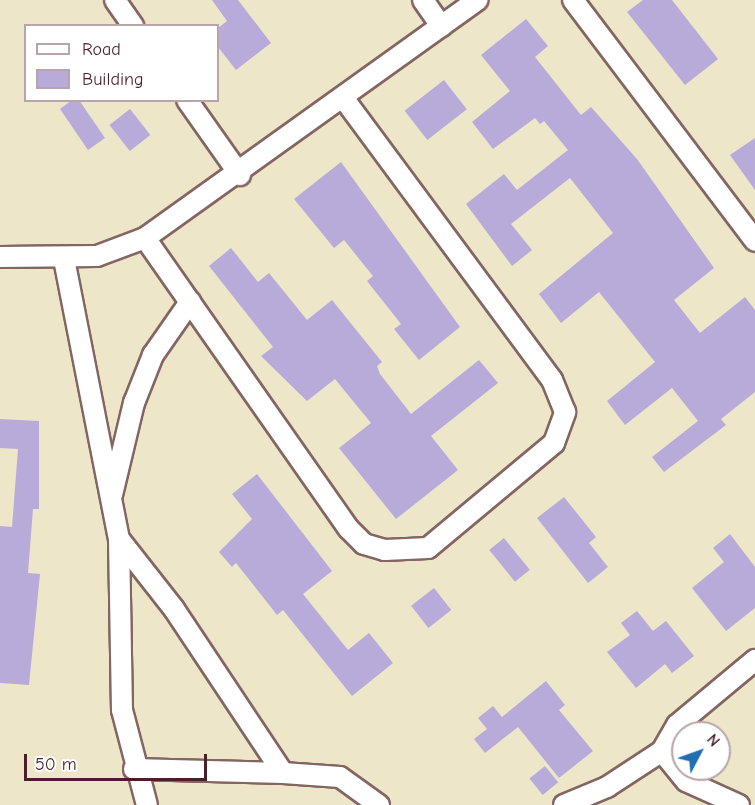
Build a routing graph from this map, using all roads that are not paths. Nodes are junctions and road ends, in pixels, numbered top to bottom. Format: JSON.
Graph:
{"nodes":[{"id":1,"x":115,"y":0,"type":"edge"},
{"id":2,"x":423,"y":0,"type":"edge"},
{"id":3,"x":478,"y":0,"type":"edge"},
{"id":4,"x":573,"y":0,"type":"edge"},
{"id":5,"x":132,"y":24,"type":"edge"},
{"id":6,"x":441,"y":26,"type":"junction"},
{"id":7,"x":343,"y":98,"type":"junction"},
{"id":8,"x":188,"y":102,"type":"edge"},
{"id":9,"x":240,"y":175,"type":"junction"},
{"id":10,"x":145,"y":238,"type":"junction"},
{"id":11,"x":755,"y":241,"type":"edge"},
{"id":12,"x":0,"y":257,"type":"edge"},
{"id":13,"x":64,"y":259,"type":"junction"},
{"id":14,"x":190,"y":302,"type":"junction"},
{"id":15,"x":110,"y":510,"type":"junction"},
{"id":16,"x":119,"y":539,"type":"junction"},
{"id":17,"x":755,"y":660,"type":"edge"},
{"id":18,"x":662,"y":751,"type":"junction"},
{"id":19,"x":134,"y":769,"type":"junction"},
{"id":20,"x":283,"y":773,"type":"junction"},
{"id":21,"x":147,"y":805,"type":"edge"},
{"id":22,"x":379,"y":805,"type":"edge"},
{"id":23,"x":564,"y":805,"type":"edge"},
{"id":24,"x":739,"y":805,"type":"edge"}],
"edges":[{"from":1,"to":5,"type":"street"},
{"from":2,"to":6,"type":"street"},
{"from":3,"to":6,"type":"street"},
{"from":4,"to":11,"type":"street"},
{"from":6,"to":7,"type":"street"},
{"from":7,"to":9,"type":"street"},
{"from":7,"to":14,"type":"street"},
{"from":8,"to":9,"type":"street"},
{"from":9,"to":10,"type":"street"},
{"from":10,"to":13,"type":"street"},
{"from":10,"to":14,"type":"street"},
{"from":12,"to":13,"type":"street"},
{"from":13,"to":15,"type":"street"},
{"from":14,"to":15,"type":"street"},
{"from":15,"to":16,"type":"street"},
{"from":16,"to":19,"type":"street"},
{"from":16,"to":20,"type":"street"},
{"from":17,"to":18,"type":"street"},
{"from":18,"to":23,"type":"street"},
{"from":18,"to":24,"type":"street"},
{"from":19,"to":20,"type":"street"},
{"from":19,"to":21,"type":"street"},
{"from":20,"to":22,"type":"street"}]}
